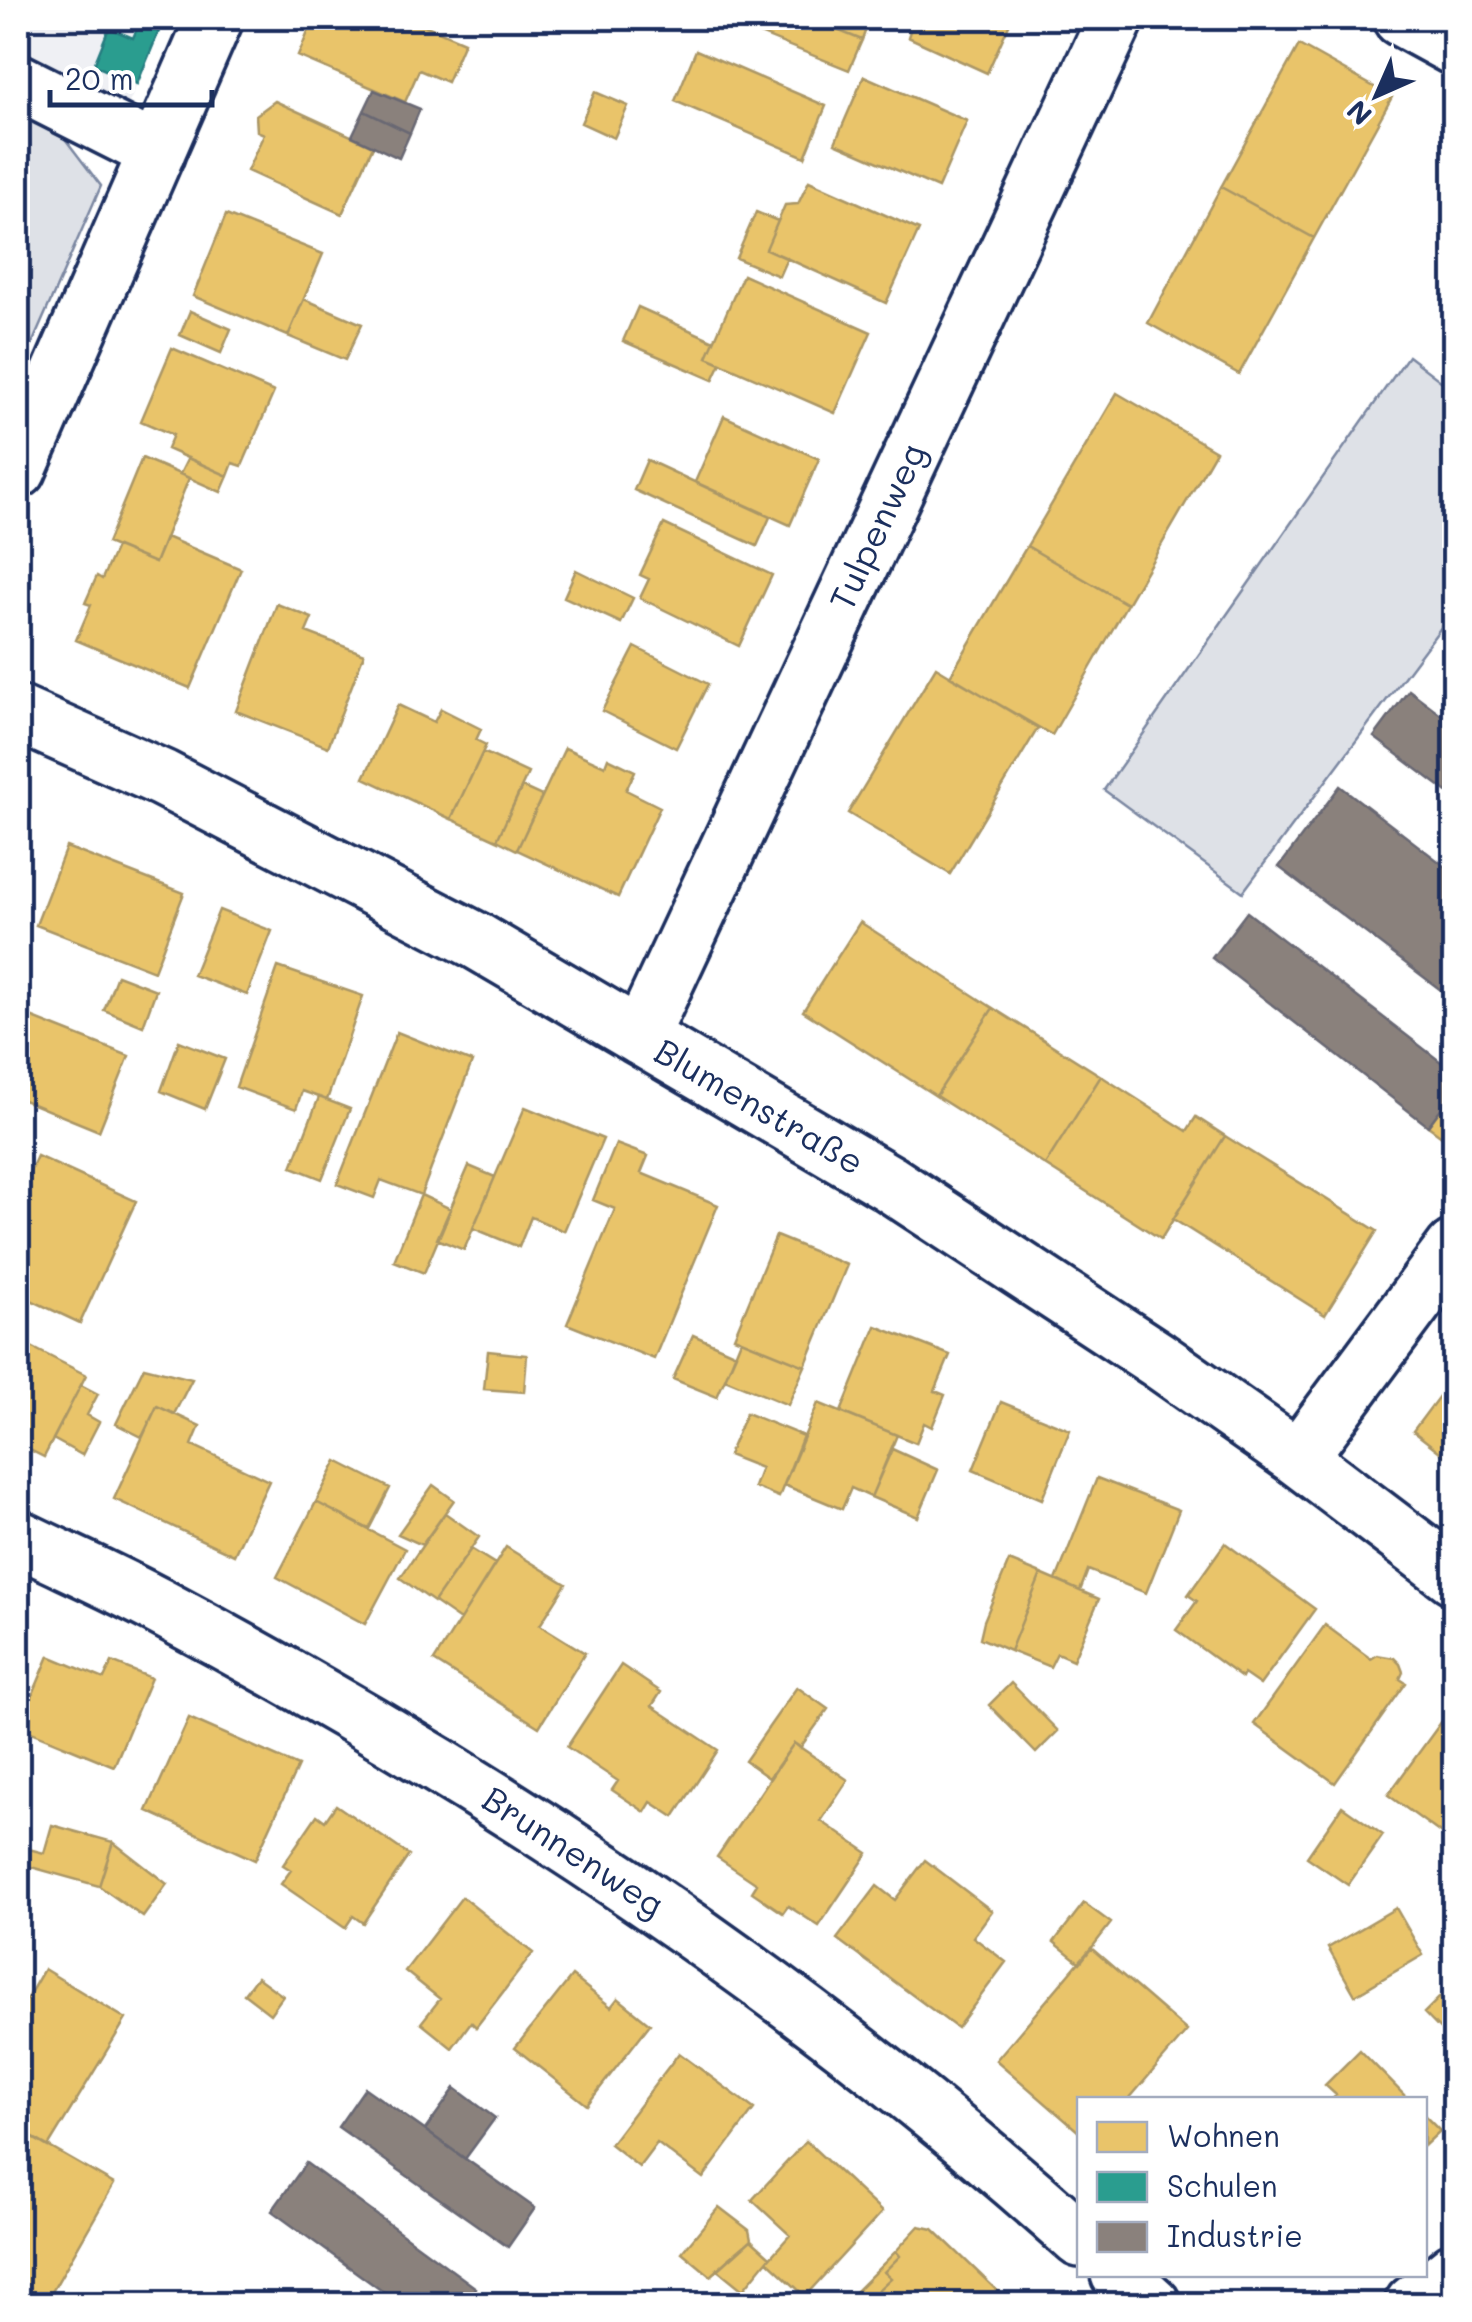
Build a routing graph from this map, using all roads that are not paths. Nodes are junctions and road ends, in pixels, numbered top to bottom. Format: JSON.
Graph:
{"nodes":[{"id":1,"x":216,"y":18,"type":"edge"},
{"id":2,"x":1116,"y":18,"type":"edge"},
{"id":3,"x":1401,"y":18,"type":"edge"},
{"id":4,"x":1454,"y":47,"type":"edge"},
{"id":5,"x":18,"y":82,"type":"edge"},
{"id":6,"x":157,"y":152,"type":"junction"},
{"id":7,"x":18,"y":470,"type":"edge"},
{"id":8,"x":18,"y":714,"type":"edge"},
{"id":9,"x":640,"y":1037,"type":"junction"},
{"id":10,"x":1454,"y":1248,"type":"edge"},
{"id":11,"x":1298,"y":1458,"type":"junction"},
{"id":12,"x":18,"y":1538,"type":"edge"},
{"id":13,"x":1454,"y":1576,"type":"edge"},
{"id":14,"x":1077,"y":2236,"type":"edge"},
{"id":15,"x":1454,"y":2271,"type":"edge"},
{"id":16,"x":1122,"y":2277,"type":"edge"},
{"id":17,"x":1152,"y":2304,"type":"edge"},
{"id":18,"x":1412,"y":2304,"type":"edge"}],
"edges":[{"from":1,"to":6,"type":"street"},
{"from":2,"to":9,"type":"street","name":"Tulpenweg"},
{"from":3,"to":4,"type":"street"},
{"from":5,"to":6,"type":"street"},
{"from":6,"to":7,"type":"street"},
{"from":8,"to":9,"type":"street","name":"Blumenstraße"},
{"from":9,"to":11,"type":"street","name":"Blumenstraße"},
{"from":10,"to":11,"type":"street"},
{"from":11,"to":13,"type":"street","name":"Blumenstraße"},
{"from":12,"to":14,"type":"street","name":"Brunnenweg"},
{"from":15,"to":18,"type":"street"},
{"from":16,"to":17,"type":"street"}]}
